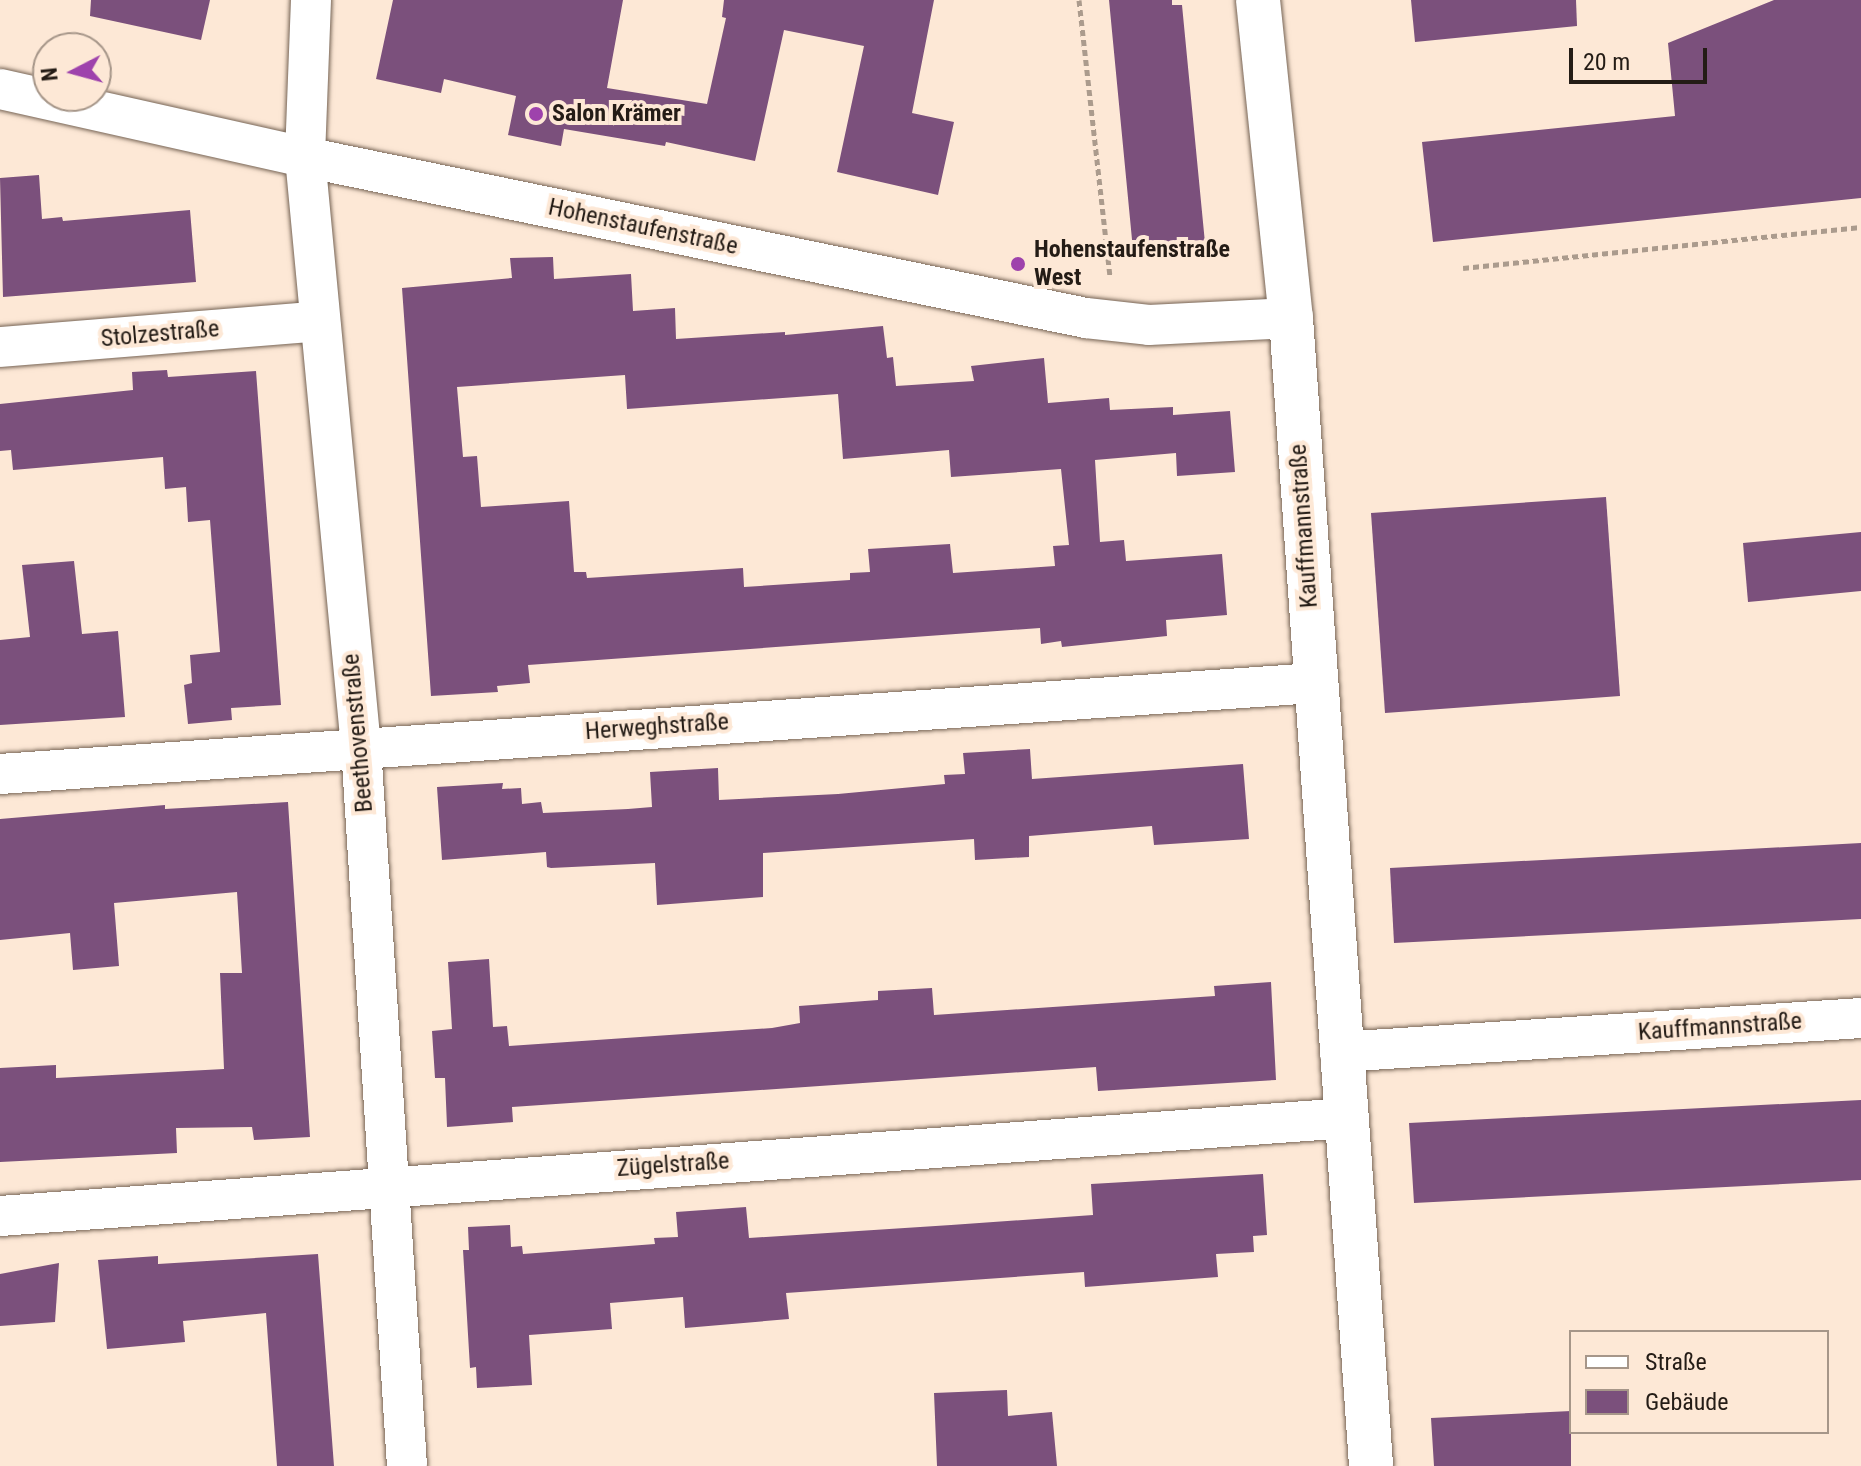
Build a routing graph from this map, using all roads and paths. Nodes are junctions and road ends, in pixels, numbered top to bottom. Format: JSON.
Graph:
{"nodes":[{"id":1,"x":311,"y":0,"type":"edge"},
{"id":2,"x":1079,"y":0,"type":"edge"},
{"id":3,"x":1258,"y":0,"type":"edge"},
{"id":4,"x":0,"y":89,"type":"edge"},
{"id":5,"x":305,"y":157,"type":"junction"},
{"id":6,"x":1861,"y":227,"type":"edge"},
{"id":7,"x":1463,"y":268,"type":"dead end"},
{"id":8,"x":1291,"y":318,"type":"junction"},
{"id":9,"x":320,"y":321,"type":"junction"},
{"id":10,"x":1115,"y":321,"type":"junction"},
{"id":11,"x":0,"y":347,"type":"edge"},
{"id":12,"x":1314,"y":683,"type":"junction"},
{"id":13,"x":361,"y":747,"type":"junction"},
{"id":14,"x":0,"y":774,"type":"edge"},
{"id":15,"x":1861,"y":1018,"type":"edge"},
{"id":16,"x":1340,"y":1052,"type":"junction"},
{"id":17,"x":1346,"y":1118,"type":"junction"},
{"id":18,"x":390,"y":1185,"type":"junction"},
{"id":19,"x":0,"y":1216,"type":"edge"},
{"id":20,"x":407,"y":1466,"type":"edge"},
{"id":21,"x":1371,"y":1466,"type":"edge"}],
"edges":[{"from":1,"to":5,"type":"street","name":"Beethovenstraße"},
{"from":2,"to":10,"type":"path"},
{"from":3,"to":8,"type":"street","name":"Kauffmannstraße"},
{"from":4,"to":5,"type":"street","name":"Hohenstaufenstraße"},
{"from":5,"to":9,"type":"street","name":"Beethovenstraße"},
{"from":5,"to":10,"type":"street","name":"Hohenstaufenstraße"},
{"from":6,"to":7,"type":"path"},
{"from":8,"to":10,"type":"street","name":"Hohenstaufenstraße"},
{"from":8,"to":12,"type":"street","name":"Kauffmannstraße"},
{"from":9,"to":11,"type":"street","name":"Stolzestraße"},
{"from":9,"to":13,"type":"street","name":"Beethovenstraße"},
{"from":12,"to":13,"type":"street","name":"Herweghstraße"},
{"from":12,"to":16,"type":"street","name":"Kauffmannstraße"},
{"from":13,"to":14,"type":"street","name":"Herweghstraße"},
{"from":13,"to":18,"type":"street","name":"Beethovenstraße"},
{"from":15,"to":16,"type":"street","name":"Kauffmannstraße"},
{"from":16,"to":17,"type":"street","name":"Kauffmannstraße"},
{"from":17,"to":18,"type":"street","name":"Zügelstraße"},
{"from":17,"to":21,"type":"street","name":"Kauffmannstraße"},
{"from":18,"to":19,"type":"street","name":"Zügelstraße"},
{"from":18,"to":20,"type":"street","name":"Beethovenstraße"}]}
